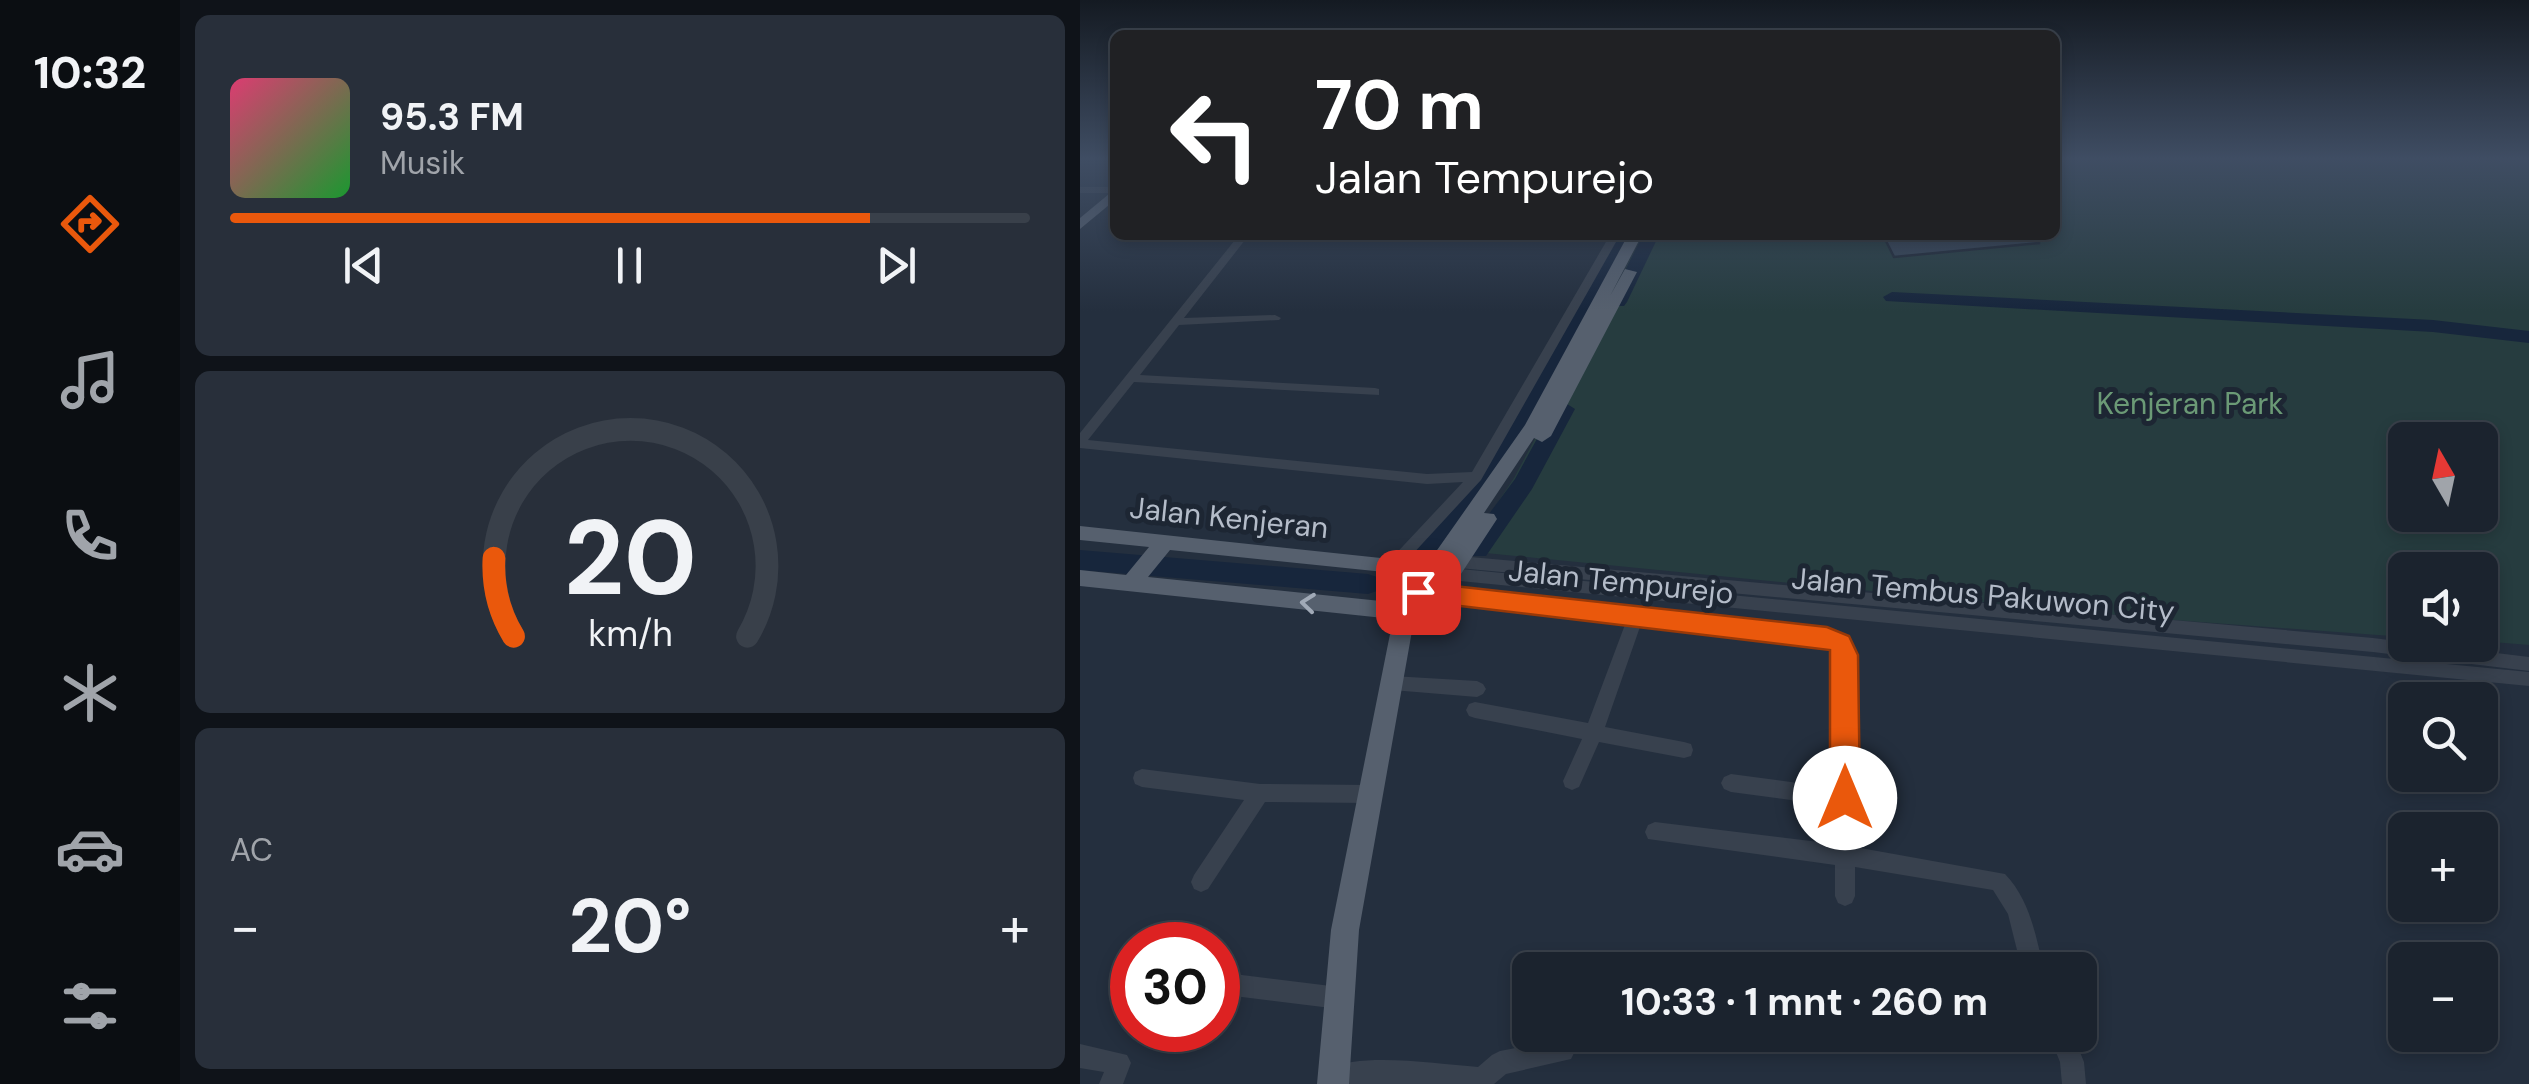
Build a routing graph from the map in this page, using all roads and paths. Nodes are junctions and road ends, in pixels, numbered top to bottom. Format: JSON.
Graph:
{"nodes":[{"id":1,"x":1240,"y":240,"type":"edge"},
{"id":2,"x":1612,"y":240,"type":"edge"},
{"id":3,"x":1634,"y":240,"type":"edge"},
{"id":4,"x":1646,"y":240,"type":"edge"},
{"id":5,"x":1275,"y":318,"type":"dead end"},
{"id":6,"x":1175,"y":322,"type":"junction"},
{"id":7,"x":1590,"y":333,"type":"junction"},
{"id":8,"x":1131,"y":378,"type":"junction"},
{"id":9,"x":1375,"y":392,"type":"dead end"},
{"id":10,"x":1080,"y":443,"type":"edge"},
{"id":11,"x":1476,"y":477,"type":"junction"},
{"id":12,"x":1427,"y":479,"type":"junction"},
{"id":13,"x":1441,"y":512,"type":"junction"},
{"id":14,"x":1080,"y":533,"type":"edge"},
{"id":15,"x":1165,"y":542,"type":"junction"},
{"id":16,"x":1394,"y":564,"type":"junction"},
{"id":17,"x":1445,"y":567,"type":"junction"},
{"id":18,"x":1080,"y":578,"type":"edge"},
{"id":19,"x":1132,"y":582,"type":"junction"},
{"id":20,"x":1411,"y":602,"type":"junction"},
{"id":21,"x":1636,"y":616,"type":"junction"},
{"id":22,"x":2529,"y":664,"type":"edge"},
{"id":23,"x":2529,"y":679,"type":"edge"},
{"id":24,"x":1392,"y":683,"type":"junction"},
{"id":25,"x":1477,"y":689,"type":"dead end"},
{"id":26,"x":1475,"y":710,"type":"dead end"},
{"id":27,"x":1594,"y":732,"type":"junction"},
{"id":28,"x":1684,"y":750,"type":"dead end"},
{"id":29,"x":1142,"y":778,"type":"dead end"},
{"id":30,"x":1572,"y":781,"type":"dead end"},
{"id":31,"x":1731,"y":783,"type":"dead end"},
{"id":32,"x":1260,"y":793,"type":"junction"},
{"id":33,"x":1370,"y":794,"type":"junction"},
{"id":34,"x":1845,"y":798,"type":"junction"},
{"id":35,"x":1655,"y":832,"type":"dead end"},
{"id":36,"x":1847,"y":856,"type":"junction"},
{"id":37,"x":1201,"y":882,"type":"dead end"},
{"id":38,"x":1845,"y":896,"type":"dead end"},
{"id":39,"x":2028,"y":952,"type":"edge"},
{"id":40,"x":1240,"y":986,"type":"edge"},
{"id":41,"x":1339,"y":998,"type":"junction"},
{"id":42,"x":1558,"y":1052,"type":"edge"},
{"id":43,"x":2068,"y":1052,"type":"edge"},
{"id":44,"x":1080,"y":1056,"type":"edge"},
{"id":45,"x":1333,"y":1081,"type":"edge"},
{"id":46,"x":1111,"y":1084,"type":"edge"},
{"id":47,"x":2074,"y":1084,"type":"edge"}],
"edges":[{"from":1,"to":6,"type":"street"},
{"from":2,"to":11,"type":"street"},
{"from":3,"to":7,"type":"main road"},
{"from":4,"to":7,"type":"main road"},
{"from":5,"to":6,"type":"street"},
{"from":6,"to":8,"type":"street"},
{"from":7,"to":17,"type":"main road"},
{"from":8,"to":9,"type":"street"},
{"from":8,"to":10,"type":"street"},
{"from":10,"to":12,"type":"street"},
{"from":11,"to":12,"type":"street"},
{"from":11,"to":13,"type":"street"},
{"from":12,"to":13,"type":"street"},
{"from":13,"to":16,"type":"street"},
{"from":14,"to":15,"type":"main road","name":"Jalan Kenjeran"},
{"from":15,"to":16,"type":"main road","name":"Jalan Kenjeran"},
{"from":15,"to":19,"type":"main road"},
{"from":16,"to":17,"type":"main road","name":"Jalan Kenjeran"},
{"from":17,"to":20,"type":"main road"},
{"from":17,"to":22,"type":"street","name":"Jalan Tembus Pakuwon City"},
{"from":17,"to":23,"type":"street","name":"Jalan Tembus Pakuwon City"},
{"from":18,"to":19,"type":"main road"},
{"from":20,"to":19,"type":"main road","one_way":true},
{"from":20,"to":21,"type":"street","name":"Jalan Tempurejo"},
{"from":20,"to":24,"type":"main road"},
{"from":21,"to":27,"type":"street"},
{"from":21,"to":34,"type":"street","name":"Jalan Tempurejo"},
{"from":24,"to":25,"type":"street"},
{"from":24,"to":33,"type":"main road"},
{"from":26,"to":27,"type":"street"},
{"from":27,"to":28,"type":"street"},
{"from":27,"to":30,"type":"street"},
{"from":29,"to":32,"type":"street"},
{"from":31,"to":34,"type":"street"},
{"from":32,"to":33,"type":"street"},
{"from":32,"to":37,"type":"street"},
{"from":33,"to":41,"type":"main road"},
{"from":34,"to":36,"type":"street"},
{"from":35,"to":36,"type":"street"},
{"from":36,"to":38,"type":"street"},
{"from":36,"to":39,"type":"street"},
{"from":40,"to":41,"type":"street"},
{"from":41,"to":45,"type":"main road"},
{"from":42,"to":45,"type":"street"},
{"from":43,"to":47,"type":"street"},
{"from":44,"to":46,"type":"street"}]}
